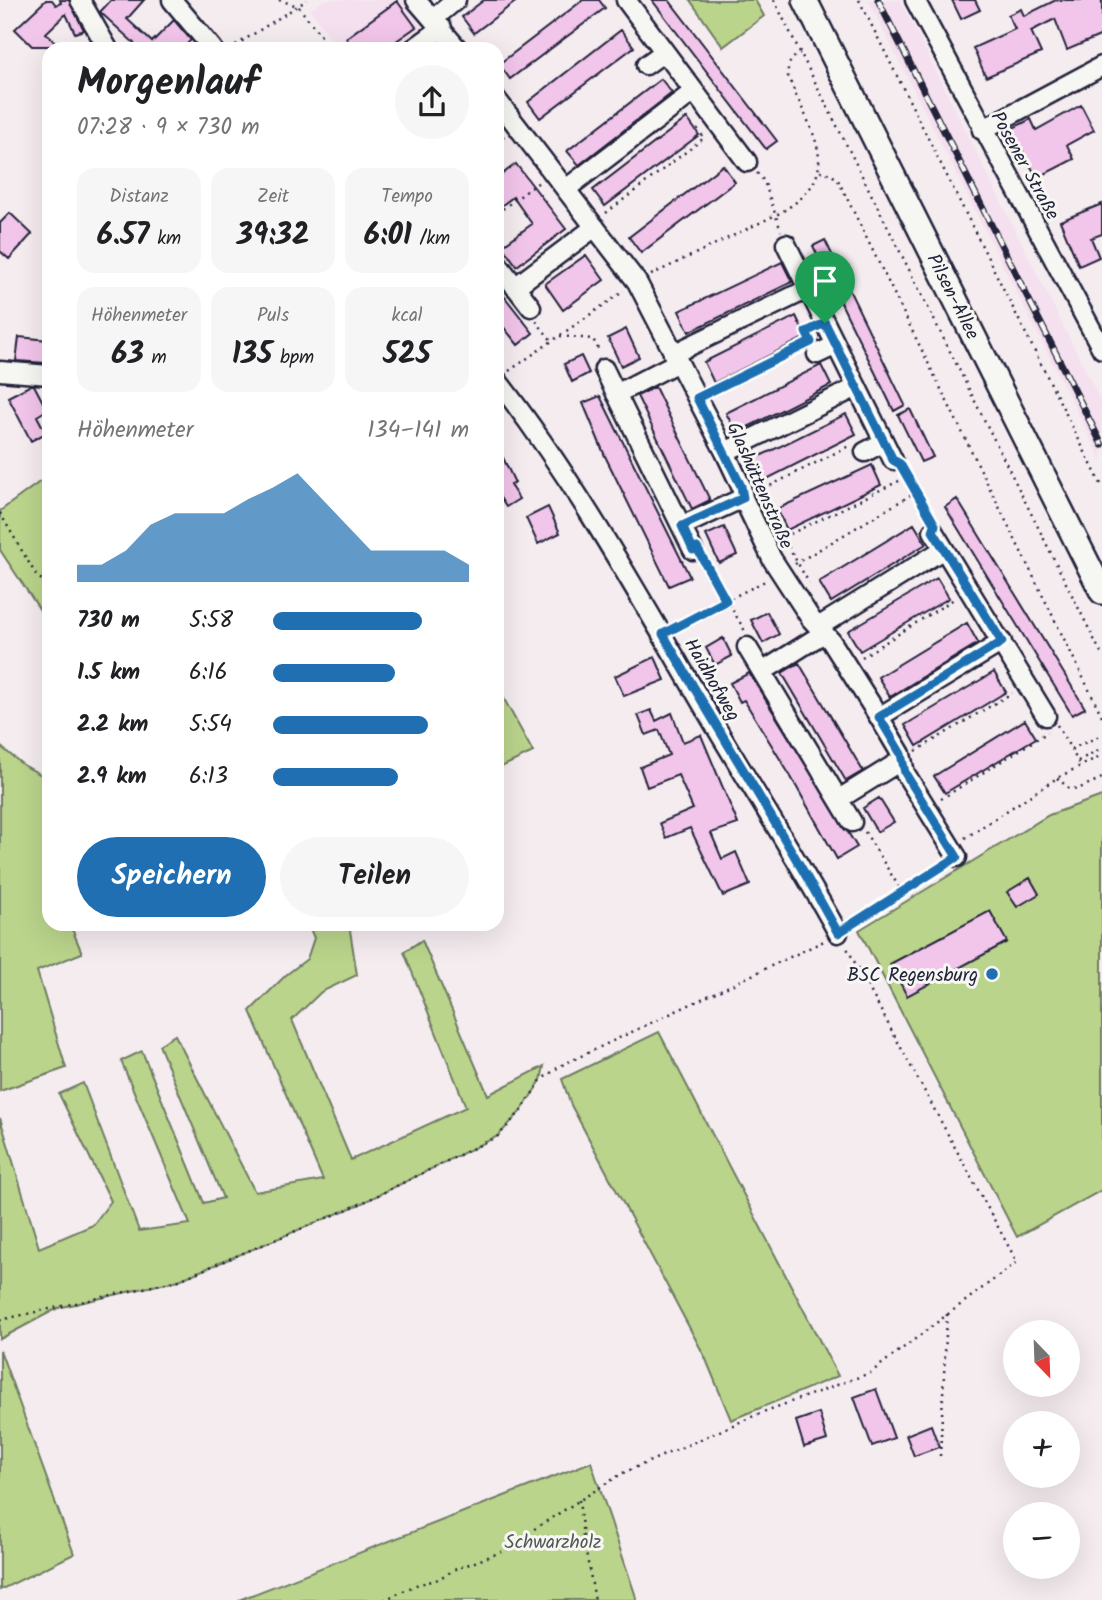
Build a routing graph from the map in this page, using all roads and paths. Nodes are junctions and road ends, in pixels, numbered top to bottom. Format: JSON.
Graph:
{"nodes":[{"id":1,"x":80,"y":0,"type":"edge"},
{"id":2,"x":172,"y":0,"type":"edge"},
{"id":3,"x":279,"y":0,"type":"edge"},
{"id":4,"x":307,"y":0,"type":"edge"},
{"id":5,"x":416,"y":0,"type":"edge"},
{"id":6,"x":456,"y":0,"type":"edge"},
{"id":7,"x":626,"y":0,"type":"edge"},
{"id":8,"x":774,"y":0,"type":"edge"},
{"id":9,"x":805,"y":0,"type":"edge"},
{"id":10,"x":859,"y":0,"type":"edge"},
{"id":11,"x":915,"y":0,"type":"edge"},
{"id":12,"x":298,"y":6,"type":"junction"},
{"id":13,"x":437,"y":23,"type":"junction"},
{"id":14,"x":104,"y":42,"type":"edge"},
{"id":15,"x":208,"y":42,"type":"edge"},
{"id":16,"x":241,"y":42,"type":"edge"},
{"id":17,"x":326,"y":42,"type":"edge"},
{"id":18,"x":419,"y":42,"type":"edge"},
{"id":19,"x":452,"y":42,"type":"edge"},
{"id":20,"x":664,"y":52,"type":"junction"},
{"id":21,"x":800,"y":53,"type":"junction"},
{"id":22,"x":646,"y":65,"type":"dead end"},
{"id":23,"x":1102,"y":66,"type":"edge"},
{"id":24,"x":693,"y":92,"type":"junction"},
{"id":25,"x":504,"y":109,"type":"edge"},
{"id":26,"x":697,"y":128,"type":"dead end"},
{"id":27,"x":982,"y":130,"type":"junction"},
{"id":28,"x":507,"y":134,"type":"dead end"},
{"id":29,"x":504,"y":136,"type":"edge"},
{"id":30,"x":747,"y":162,"type":"joint"},
{"id":31,"x":820,"y":171,"type":"junction"},
{"id":32,"x":542,"y":180,"type":"dead end"},
{"id":33,"x":566,"y":189,"type":"junction"},
{"id":34,"x":504,"y":209,"type":"edge"},
{"id":35,"x":776,"y":215,"type":"junction"},
{"id":36,"x":593,"y":225,"type":"junction"},
{"id":37,"x":786,"y":244,"type":"joint"},
{"id":38,"x":504,"y":272,"type":"edge"},
{"id":39,"x":515,"y":287,"type":"junction"},
{"id":40,"x":808,"y":289,"type":"junction"},
{"id":41,"x":531,"y":306,"type":"joint"},
{"id":42,"x":825,"y":323,"type":"junction"},
{"id":43,"x":559,"y":335,"type":"dead end"},
{"id":44,"x":552,"y":341,"type":"dead end"},
{"id":45,"x":836,"y":345,"type":"junction"},
{"id":46,"x":1102,"y":349,"type":"edge"},
{"id":47,"x":817,"y":354,"type":"dead end"},
{"id":48,"x":676,"y":358,"type":"junction"},
{"id":49,"x":604,"y":369,"type":"joint"},
{"id":50,"x":0,"y":371,"type":"edge"},
{"id":51,"x":42,"y":374,"type":"edge"},
{"id":52,"x":857,"y":387,"type":"junction"},
{"id":53,"x":504,"y":389,"type":"edge"},
{"id":54,"x":616,"y":394,"type":"junction"},
{"id":55,"x":697,"y":398,"type":"junction"},
{"id":56,"x":884,"y":442,"type":"junction"},
{"id":57,"x":863,"y":446,"type":"joint"},
{"id":58,"x":725,"y":452,"type":"junction"},
{"id":59,"x":893,"y":460,"type":"joint"},
{"id":60,"x":907,"y":477,"type":"junction"},
{"id":61,"x":1102,"y":486,"type":"edge"},
{"id":62,"x":916,"y":492,"type":"junction"},
{"id":63,"x":743,"y":498,"type":"junction"},
{"id":64,"x":0,"y":513,"type":"edge"},
{"id":65,"x":771,"y":515,"type":"dead end"},
{"id":66,"x":682,"y":526,"type":"junction"},
{"id":67,"x":933,"y":531,"type":"joint"},
{"id":68,"x":783,"y":538,"type":"junction"},
{"id":69,"x":944,"y":549,"type":"junction"},
{"id":70,"x":693,"y":550,"type":"joint"},
{"id":71,"x":797,"y":563,"type":"junction"},
{"id":72,"x":780,"y":573,"type":"junction"},
{"id":73,"x":42,"y":580,"type":"edge"},
{"id":74,"x":810,"y":585,"type":"dead end"},
{"id":75,"x":1102,"y":592,"type":"edge"},
{"id":76,"x":955,"y":598,"type":"dead end"},
{"id":77,"x":726,"y":601,"type":"junction"},
{"id":78,"x":821,"y":630,"type":"junction"},
{"id":79,"x":663,"y":634,"type":"junction"},
{"id":80,"x":1002,"y":642,"type":"junction"},
{"id":81,"x":747,"y":647,"type":"joint"},
{"id":82,"x":1102,"y":655,"type":"edge"},
{"id":83,"x":847,"y":666,"type":"junction"},
{"id":84,"x":762,"y":672,"type":"junction"},
{"id":85,"x":1027,"y":684,"type":"junction"},
{"id":86,"x":1046,"y":716,"type":"joint"},
{"id":87,"x":1102,"y":716,"type":"edge"},
{"id":88,"x":879,"y":717,"type":"junction"},
{"id":89,"x":1102,"y":735,"type":"edge"},
{"id":90,"x":1041,"y":737,"type":"dead end"},
{"id":91,"x":1102,"y":748,"type":"edge"},
{"id":92,"x":1071,"y":749,"type":"junction"},
{"id":93,"x":1102,"y":755,"type":"edge"},
{"id":94,"x":902,"y":760,"type":"junction"},
{"id":95,"x":1078,"y":761,"type":"junction"},
{"id":96,"x":1081,"y":766,"type":"junction"},
{"id":97,"x":1057,"y":778,"type":"junction"},
{"id":98,"x":1102,"y":778,"type":"edge"},
{"id":99,"x":839,"y":799,"type":"junction"},
{"id":100,"x":939,"y":800,"type":"dead end"},
{"id":101,"x":852,"y":822,"type":"joint"},
{"id":102,"x":953,"y":852,"type":"junction"},
{"id":103,"x":902,"y":891,"type":"junction"},
{"id":104,"x":838,"y":933,"type":"junction"},
{"id":105,"x":947,"y":1314,"type":"junction"},
{"id":106,"x":0,"y":1320,"type":"edge"},
{"id":107,"x":940,"y":1456,"type":"dead end"},
{"id":108,"x":579,"y":1500,"type":"junction"},
{"id":109,"x":384,"y":1600,"type":"edge"},
{"id":110,"x":595,"y":1600,"type":"edge"}],
"edges":[{"from":1,"to":14,"type":"street"},
{"from":2,"to":15,"type":"street"},
{"from":3,"to":12,"type":"path"},
{"from":4,"to":12,"type":"path"},
{"from":5,"to":13,"type":"street"},
{"from":6,"to":13,"type":"street"},
{"from":7,"to":20,"type":"street"},
{"from":8,"to":21,"type":"path"},
{"from":9,"to":75,"type":"main road","name":"Pilsen-Allee"},
{"from":10,"to":61,"type":"path"},
{"from":11,"to":27,"type":"street","name":"Posener Straße"},
{"from":12,"to":16,"type":"path"},
{"from":12,"to":17,"type":"path"},
{"from":13,"to":18,"type":"street"},
{"from":13,"to":19,"type":"street"},
{"from":20,"to":22,"type":"street"},
{"from":20,"to":24,"type":"street"},
{"from":21,"to":31,"type":"path"},
{"from":21,"to":82,"type":"path"},
{"from":23,"to":27,"type":"street"},
{"from":24,"to":30,"type":"street"},
{"from":24,"to":33,"type":"street"},
{"from":25,"to":33,"type":"street","name":"Glashüttenstraße"},
{"from":26,"to":36,"type":"path"},
{"from":27,"to":46,"type":"street","name":"Posener Straße"},
{"from":28,"to":29,"type":"path"},
{"from":30,"to":35,"type":"path"},
{"from":31,"to":35,"type":"path"},
{"from":31,"to":87,"type":"path"},
{"from":32,"to":34,"type":"path"},
{"from":33,"to":36,"type":"street","name":"Glashüttenstraße"},
{"from":35,"to":37,"type":"path"},
{"from":36,"to":39,"type":"street"},
{"from":36,"to":48,"type":"street","name":"Glashüttenstraße"},
{"from":37,"to":40,"type":"street"},
{"from":38,"to":39,"type":"street"},
{"from":39,"to":41,"type":"street"},
{"from":40,"to":42,"type":"street"},
{"from":40,"to":48,"type":"street"},
{"from":41,"to":44,"type":"path"},
{"from":42,"to":45,"type":"street"},
{"from":42,"to":55,"type":"path"},
{"from":43,"to":49,"type":"path"},
{"from":45,"to":47,"type":"street"},
{"from":45,"to":52,"type":"street"},
{"from":48,"to":54,"type":"street"},
{"from":48,"to":55,"type":"street","name":"Glashüttenstraße"},
{"from":49,"to":54,"type":"street"},
{"from":50,"to":51,"type":"street"},
{"from":52,"to":56,"type":"street"},
{"from":52,"to":58,"type":"street"},
{"from":53,"to":79,"type":"street","name":"Haidhofweg"},
{"from":54,"to":66,"type":"street"},
{"from":55,"to":58,"type":"street","name":"Glashüttenstraße"},
{"from":56,"to":57,"type":"street"},
{"from":56,"to":59,"type":"street"},
{"from":57,"to":63,"type":"path"},
{"from":58,"to":63,"type":"street","name":"Glashüttenstraße"},
{"from":59,"to":60,"type":"path"},
{"from":60,"to":62,"type":"path"},
{"from":60,"to":68,"type":"path"},
{"from":62,"to":67,"type":"path"},
{"from":62,"to":71,"type":"path"},
{"from":63,"to":66,"type":"street"},
{"from":63,"to":72,"type":"street","name":"Glashüttenstraße"},
{"from":64,"to":73,"type":"path"},
{"from":65,"to":68,"type":"path"},
{"from":66,"to":70,"type":"street"},
{"from":67,"to":69,"type":"street"},
{"from":68,"to":71,"type":"path"},
{"from":69,"to":78,"type":"street"},
{"from":69,"to":80,"type":"street"},
{"from":70,"to":77,"type":"path"},
{"from":71,"to":72,"type":"path"},
{"from":71,"to":74,"type":"path"},
{"from":72,"to":77,"type":"path"},
{"from":72,"to":78,"type":"street","name":"Glashüttenstraße"},
{"from":76,"to":83,"type":"path"},
{"from":77,"to":79,"type":"path"},
{"from":77,"to":81,"type":"path"},
{"from":78,"to":83,"type":"street","name":"Glashüttenstraße"},
{"from":78,"to":84,"type":"street"},
{"from":79,"to":104,"type":"street","name":"Haidhofweg"},
{"from":80,"to":85,"type":"street"},
{"from":80,"to":88,"type":"street"},
{"from":81,"to":84,"type":"street"},
{"from":83,"to":88,"type":"street","name":"Glashüttenstraße"},
{"from":84,"to":99,"type":"street"},
{"from":85,"to":86,"type":"street"},
{"from":85,"to":94,"type":"path"},
{"from":86,"to":92,"type":"path"},
{"from":88,"to":94,"type":"street","name":"Glashüttenstraße"},
{"from":89,"to":92,"type":"path"},
{"from":90,"to":100,"type":"path"},
{"from":91,"to":95,"type":"path"},
{"from":92,"to":95,"type":"path"},
{"from":93,"to":96,"type":"path"},
{"from":94,"to":99,"type":"street"},
{"from":94,"to":102,"type":"street","name":"Glashüttenstraße"},
{"from":95,"to":96,"type":"path"},
{"from":96,"to":97,"type":"path"},
{"from":97,"to":98,"type":"path"},
{"from":97,"to":102,"type":"path"},
{"from":99,"to":101,"type":"street"},
{"from":101,"to":103,"type":"path"},
{"from":102,"to":103,"type":"path"},
{"from":103,"to":104,"type":"path"},
{"from":104,"to":105,"type":"path"},
{"from":104,"to":106,"type":"path"},
{"from":105,"to":107,"type":"path"},
{"from":105,"to":108,"type":"path"},
{"from":108,"to":109,"type":"path"},
{"from":108,"to":110,"type":"path"}]}
